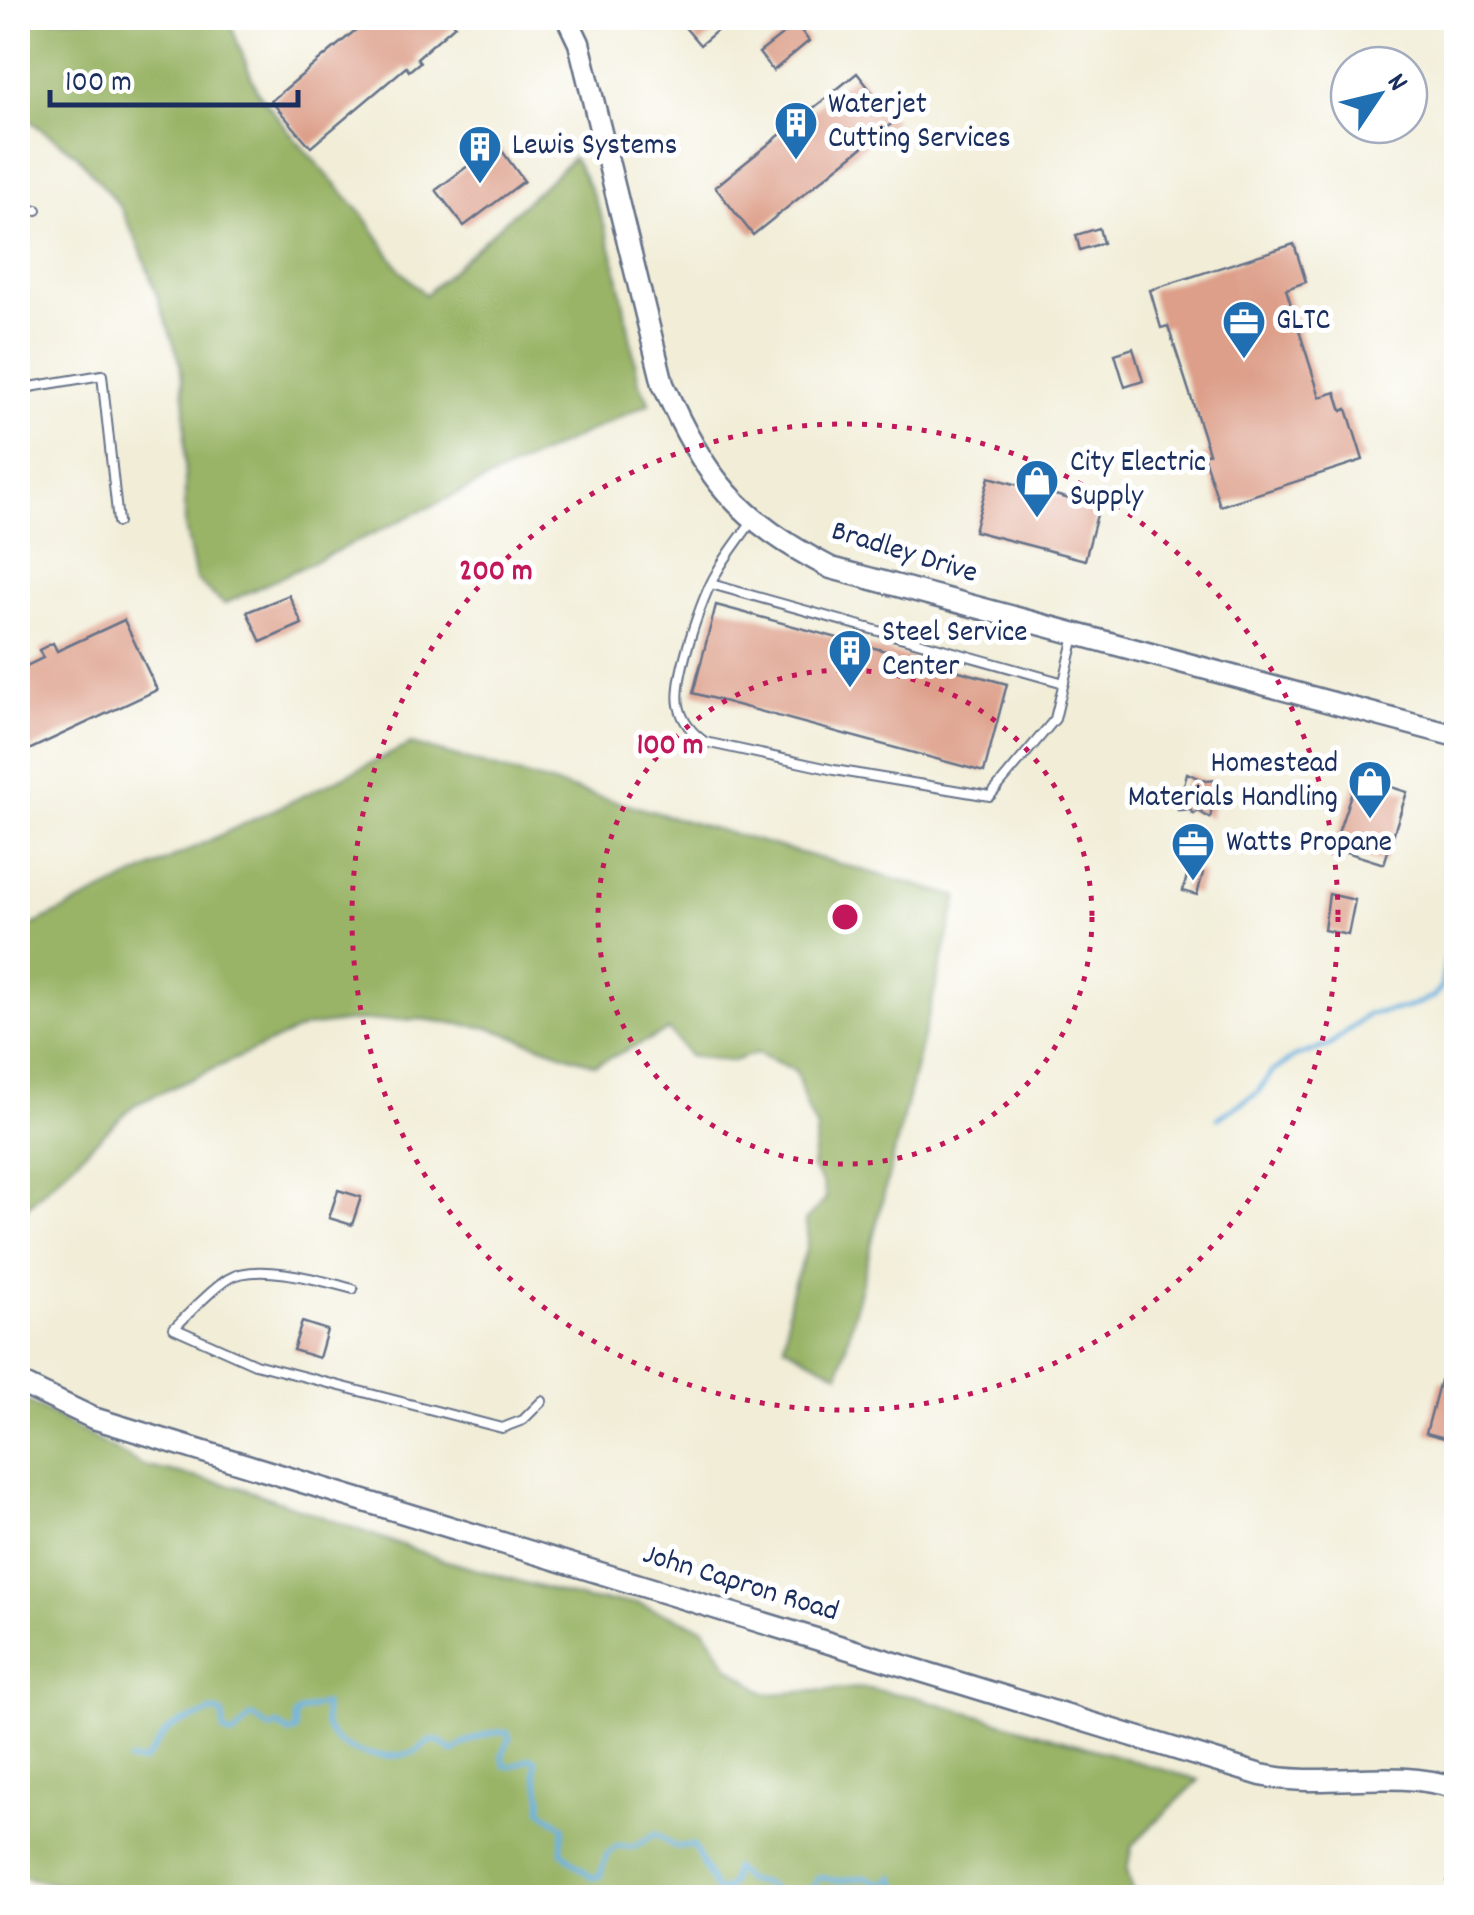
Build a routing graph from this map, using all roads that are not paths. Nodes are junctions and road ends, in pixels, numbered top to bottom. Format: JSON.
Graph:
{"nodes":[{"id":1,"x":567,"y":18,"type":"edge"},
{"id":2,"x":37,"y":210,"type":"dead end"},
{"id":3,"x":18,"y":216,"type":"edge"},
{"id":4,"x":18,"y":389,"type":"edge"},
{"id":5,"x":752,"y":520,"type":"junction"},
{"id":6,"x":118,"y":522,"type":"dead end"},
{"id":7,"x":710,"y":584,"type":"junction"},
{"id":8,"x":1075,"y":633,"type":"junction"},
{"id":9,"x":1064,"y":683,"type":"junction"},
{"id":10,"x":1456,"y":736,"type":"edge"},
{"id":11,"x":353,"y":1289,"type":"dead end"},
{"id":12,"x":18,"y":1382,"type":"edge"},
{"id":13,"x":542,"y":1401,"type":"dead end"},
{"id":14,"x":1456,"y":1788,"type":"edge"}],
"edges":[{"from":1,"to":5,"type":"street","name":"Bradley Drive"},
{"from":2,"to":3,"type":"lane"},
{"from":4,"to":6,"type":"lane"},
{"from":5,"to":7,"type":"lane"},
{"from":5,"to":8,"type":"street","name":"Bradley Drive"},
{"from":7,"to":9,"type":"lane"},
{"from":7,"to":9,"type":"lane"},
{"from":8,"to":9,"type":"lane"},
{"from":8,"to":10,"type":"street","name":"Bradley Drive"},
{"from":11,"to":13,"type":"lane"},
{"from":12,"to":14,"type":"street","name":"John Capron Road"}]}
